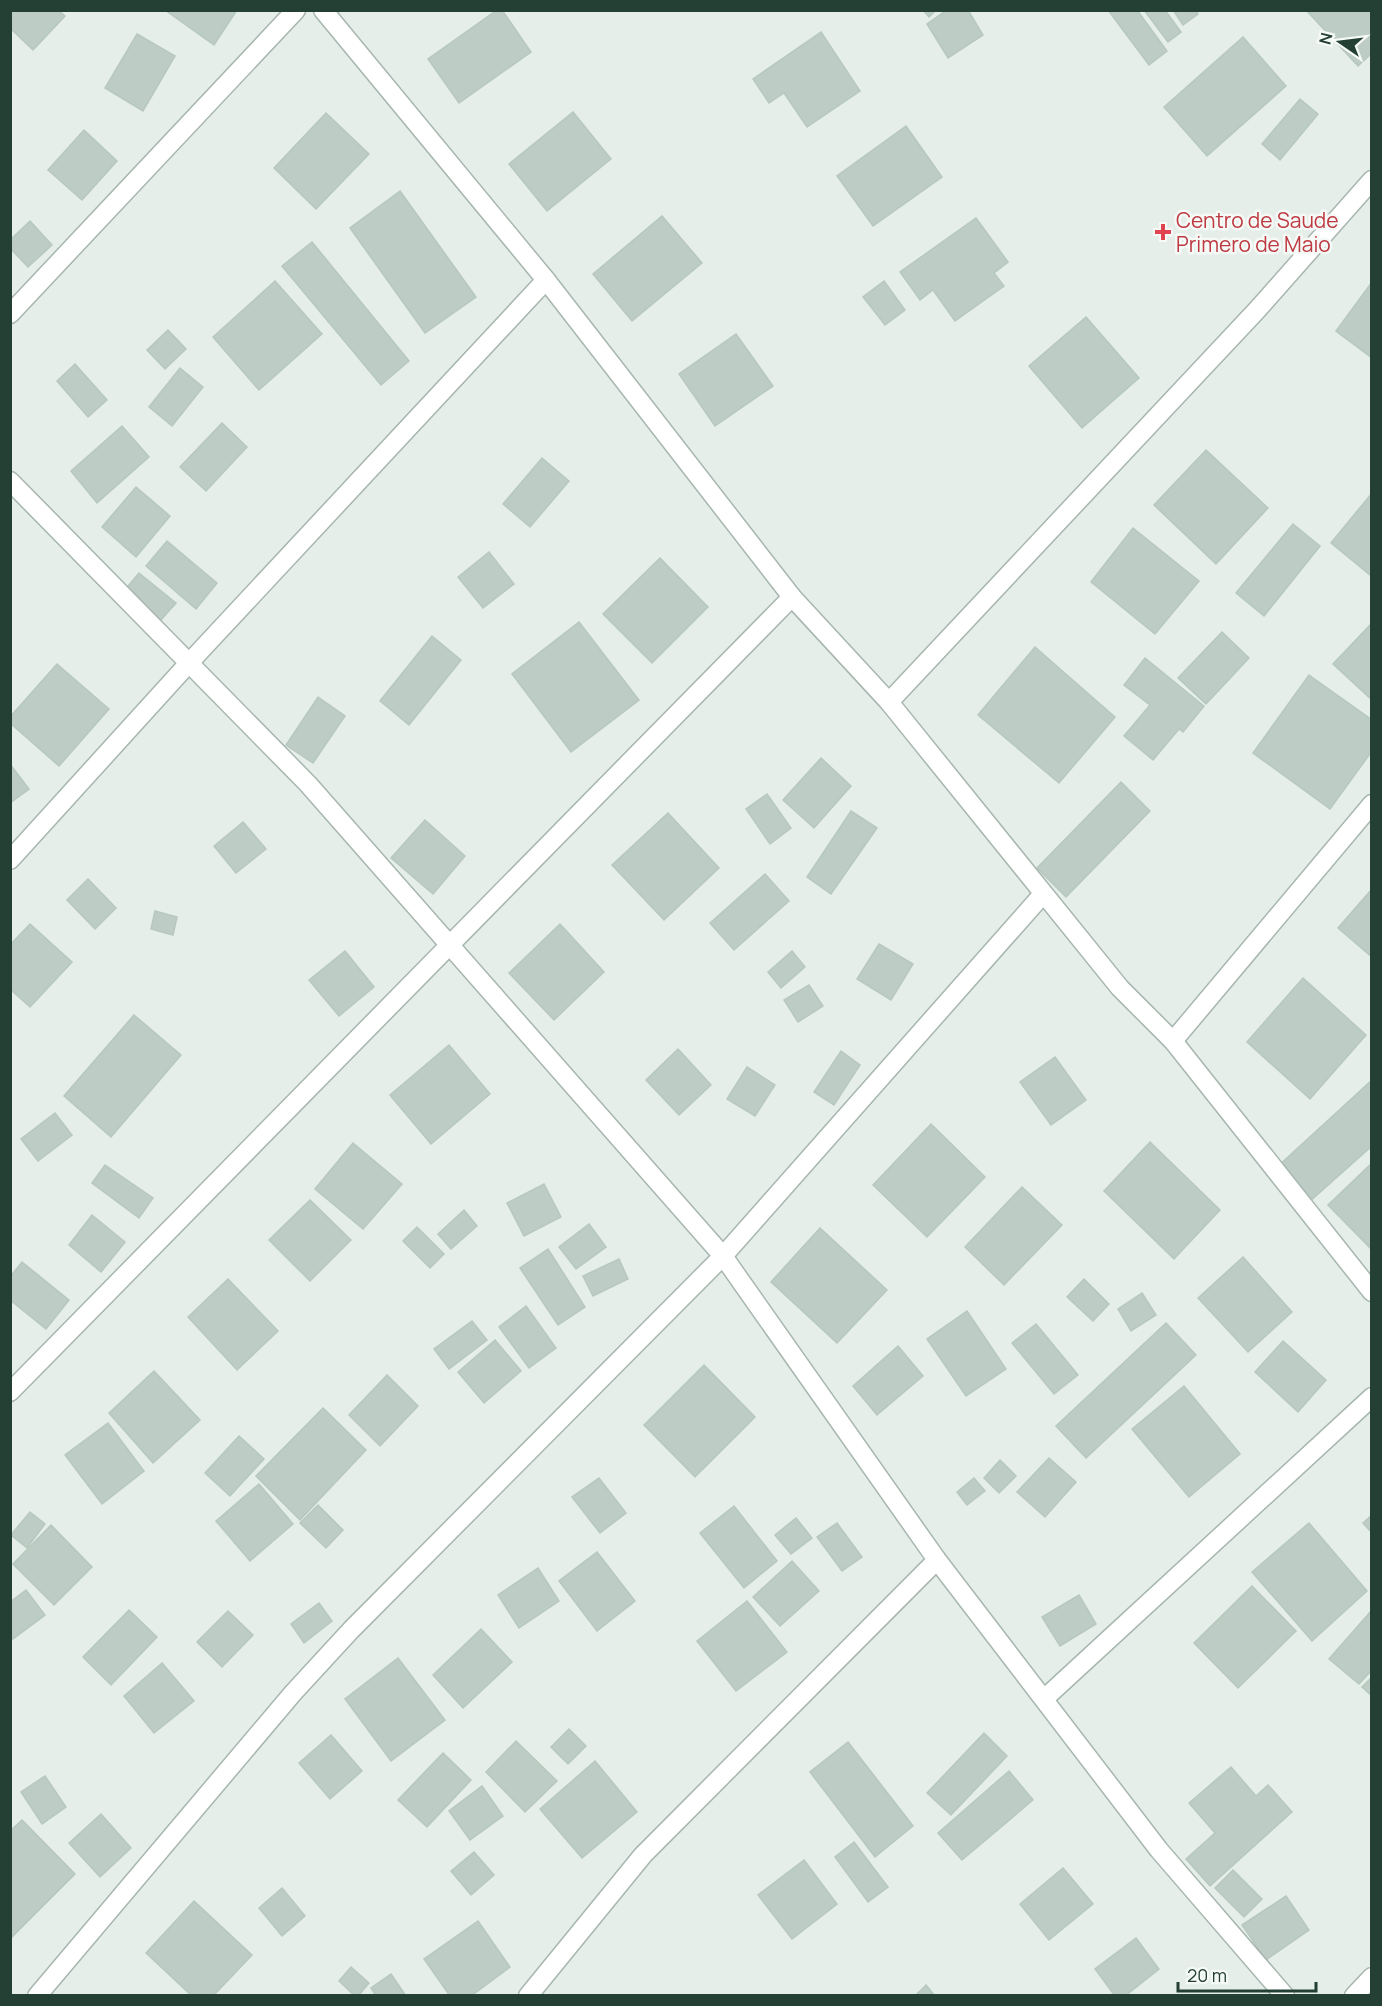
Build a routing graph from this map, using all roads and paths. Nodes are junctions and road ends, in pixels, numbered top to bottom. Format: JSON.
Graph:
{"nodes":[{"id":1,"x":296,"y":10,"type":"edge"},
{"id":2,"x":324,"y":10,"type":"edge"},
{"id":3,"x":1371,"y":180,"type":"edge"},
{"id":4,"x":546,"y":280,"type":"junction"},
{"id":5,"x":10,"y":314,"type":"edge"},
{"id":6,"x":10,"y":481,"type":"edge"},
{"id":7,"x":792,"y":597,"type":"junction"},
{"id":8,"x":188,"y":664,"type":"junction"},
{"id":9,"x":889,"y":702,"type":"junction"},
{"id":10,"x":1371,"y":804,"type":"edge"},
{"id":11,"x":10,"y":860,"type":"edge"},
{"id":12,"x":1043,"y":894,"type":"junction"},
{"id":13,"x":450,"y":946,"type":"junction"},
{"id":14,"x":1173,"y":1041,"type":"junction"},
{"id":15,"x":723,"y":1256,"type":"junction"},
{"id":16,"x":1371,"y":1292,"type":"edge"},
{"id":17,"x":10,"y":1392,"type":"edge"},
{"id":18,"x":1371,"y":1397,"type":"edge"},
{"id":19,"x":937,"y":1560,"type":"junction"},
{"id":20,"x":1044,"y":1699,"type":"junction"},
{"id":21,"x":1371,"y":1977,"type":"edge"},
{"id":22,"x":37,"y":1995,"type":"edge"},
{"id":23,"x":528,"y":1995,"type":"edge"},
{"id":24,"x":1285,"y":1995,"type":"edge"},
{"id":25,"x":1354,"y":1995,"type":"edge"}],
"edges":[{"from":1,"to":5,"type":"street"},
{"from":2,"to":4,"type":"street"},
{"from":3,"to":9,"type":"street"},
{"from":4,"to":7,"type":"street"},
{"from":4,"to":8,"type":"street"},
{"from":6,"to":8,"type":"street"},
{"from":7,"to":9,"type":"street"},
{"from":7,"to":13,"type":"street"},
{"from":8,"to":11,"type":"street"},
{"from":8,"to":13,"type":"street"},
{"from":9,"to":12,"type":"street"},
{"from":10,"to":14,"type":"street"},
{"from":12,"to":14,"type":"street"},
{"from":12,"to":15,"type":"street"},
{"from":13,"to":15,"type":"street"},
{"from":13,"to":17,"type":"street"},
{"from":14,"to":16,"type":"street"},
{"from":15,"to":19,"type":"street"},
{"from":15,"to":22,"type":"street"},
{"from":18,"to":20,"type":"street"},
{"from":19,"to":20,"type":"street"},
{"from":19,"to":23,"type":"street"},
{"from":20,"to":24,"type":"street"},
{"from":21,"to":25,"type":"street"}]}
